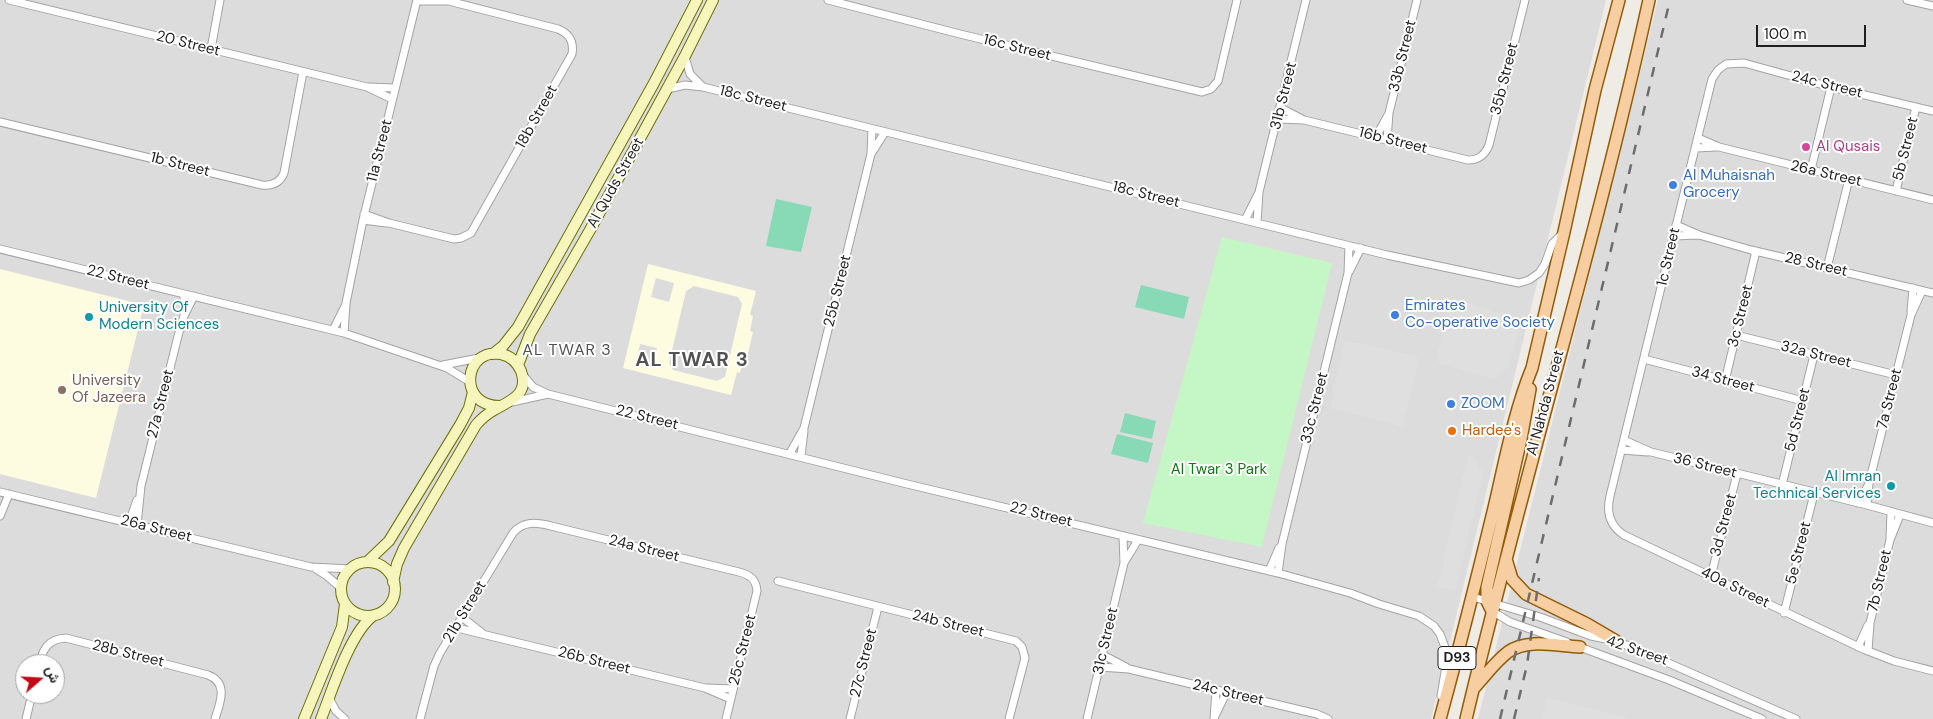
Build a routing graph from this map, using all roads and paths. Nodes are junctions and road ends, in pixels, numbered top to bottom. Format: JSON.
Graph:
{"nodes":[{"id":1,"x":9,"y":0,"type":"edge"},
{"id":2,"x":220,"y":0,"type":"edge"},
{"id":3,"x":446,"y":0,"type":"edge"},
{"id":4,"x":697,"y":0,"type":"edge"},
{"id":5,"x":713,"y":0,"type":"edge"},
{"id":6,"x":828,"y":0,"type":"edge"},
{"id":7,"x":1237,"y":0,"type":"edge"},
{"id":8,"x":1306,"y":0,"type":"edge"},
{"id":9,"x":1417,"y":0,"type":"edge"},
{"id":10,"x":1524,"y":0,"type":"edge"},
{"id":11,"x":1619,"y":0,"type":"edge"},
{"id":12,"x":1649,"y":0,"type":"edge"},
{"id":13,"x":1653,"y":0,"type":"edge"},
{"id":14,"x":1907,"y":0,"type":"edge"},
{"id":15,"x":417,"y":1,"type":"edge"},
{"id":16,"x":1932,"y":5,"type":"edge"},
{"id":17,"x":1643,"y":28,"type":"junction"},
{"id":18,"x":208,"y":49,"type":"junction"},
{"id":19,"x":685,"y":56,"type":"junction"},
{"id":20,"x":1721,"y":66,"type":"joint"},
{"id":21,"x":306,"y":72,"type":"junction"},
{"id":22,"x":367,"y":87,"type":"junction"},
{"id":23,"x":703,"y":87,"type":"junction"},
{"id":24,"x":1831,"y":87,"type":"junction"},
{"id":25,"x":395,"y":88,"type":"junction"},
{"id":26,"x":667,"y":89,"type":"junction"},
{"id":27,"x":392,"y":99,"type":"junction"},
{"id":28,"x":1916,"y":107,"type":"junction"},
{"id":29,"x":1281,"y":108,"type":"junction"},
{"id":30,"x":1933,"y":111,"type":"edge"},
{"id":31,"x":1389,"y":113,"type":"junction"},
{"id":32,"x":1278,"y":119,"type":"junction"},
{"id":33,"x":1304,"y":120,"type":"junction"},
{"id":34,"x":0,"y":122,"type":"edge"},
{"id":35,"x":872,"y":129,"type":"junction"},
{"id":36,"x":884,"y":132,"type":"junction"},
{"id":37,"x":1376,"y":137,"type":"junction"},
{"id":38,"x":1698,"y":138,"type":"junction"},
{"id":39,"x":1388,"y":140,"type":"junction"},
{"id":40,"x":1719,"y":147,"type":"junction"},
{"id":41,"x":1696,"y":148,"type":"junction"},
{"id":42,"x":871,"y":154,"type":"junction"},
{"id":43,"x":1482,"y":156,"type":"joint"},
{"id":44,"x":1811,"y":170,"type":"junction"},
{"id":45,"x":1849,"y":179,"type":"junction"},
{"id":46,"x":1896,"y":190,"type":"junction"},
{"id":47,"x":1259,"y":192,"type":"junction"},
{"id":48,"x":1933,"y":200,"type":"edge"},
{"id":49,"x":364,"y":217,"type":"junction"},
{"id":50,"x":1245,"y":220,"type":"junction"},
{"id":51,"x":1257,"y":223,"type":"junction"},
{"id":52,"x":1676,"y":225,"type":"junction"},
{"id":53,"x":1564,"y":232,"type":"junction"},
{"id":54,"x":1699,"y":235,"type":"junction"},
{"id":55,"x":1674,"y":236,"type":"junction"},
{"id":56,"x":1349,"y":246,"type":"junction"},
{"id":57,"x":1361,"y":248,"type":"junction"},
{"id":58,"x":0,"y":249,"type":"edge"},
{"id":59,"x":1756,"y":251,"type":"junction"},
{"id":60,"x":1827,"y":268,"type":"junction"},
{"id":61,"x":1348,"y":272,"type":"junction"},
{"id":62,"x":1913,"y":288,"type":"junction"},
{"id":63,"x":1922,"y":291,"type":"junction"},
{"id":64,"x":184,"y":294,"type":"junction"},
{"id":65,"x":1933,"y":294,"type":"edge"},
{"id":66,"x":194,"y":296,"type":"junction"},
{"id":67,"x":346,"y":303,"type":"junction"},
{"id":68,"x":1911,"y":315,"type":"junction"},
{"id":69,"x":184,"y":316,"type":"junction"},
{"id":70,"x":333,"y":330,"type":"junction"},
{"id":71,"x":344,"y":333,"type":"junction"},
{"id":72,"x":1736,"y":335,"type":"junction"},
{"id":73,"x":489,"y":355,"type":"junction"},
{"id":74,"x":1814,"y":355,"type":"junction"},
{"id":75,"x":1644,"y":360,"type":"junction"},
{"id":76,"x":438,"y":365,"type":"junction"},
{"id":77,"x":1532,"y":368,"type":"junction"},
{"id":78,"x":520,"y":369,"type":"junction"},
{"id":79,"x":1896,"y":375,"type":"junction"},
{"id":80,"x":1725,"y":381,"type":"junction"},
{"id":81,"x":471,"y":387,"type":"junction"},
{"id":82,"x":548,"y":394,"type":"junction"},
{"id":83,"x":1802,"y":401,"type":"junction"},
{"id":84,"x":505,"y":404,"type":"junction"},
{"id":85,"x":804,"y":428,"type":"junction"},
{"id":86,"x":1624,"y":440,"type":"junction"},
{"id":87,"x":1621,"y":450,"type":"junction"},
{"id":88,"x":1651,"y":452,"type":"junction"},
{"id":89,"x":790,"y":454,"type":"junction"},
{"id":90,"x":801,"y":456,"type":"junction"},
{"id":91,"x":1737,"y":474,"type":"junction"},
{"id":92,"x":1869,"y":483,"type":"junction"},
{"id":93,"x":1782,"y":485,"type":"junction"},
{"id":94,"x":0,"y":492,"type":"edge"},
{"id":95,"x":140,"y":493,"type":"junction"},
{"id":96,"x":9,"y":494,"type":"junction"},
{"id":97,"x":1814,"y":494,"type":"junction"},
{"id":98,"x":1858,"y":503,"type":"junction"},
{"id":99,"x":1867,"y":505,"type":"junction"},
{"id":100,"x":1891,"y":513,"type":"junction"},
{"id":101,"x":1900,"y":515,"type":"junction"},
{"id":102,"x":0,"y":516,"type":"edge"},
{"id":103,"x":129,"y":523,"type":"junction"},
{"id":104,"x":530,"y":523,"type":"joint"},
{"id":105,"x":1933,"y":523,"type":"edge"},
{"id":106,"x":137,"y":524,"type":"junction"},
{"id":107,"x":1123,"y":536,"type":"junction"},
{"id":108,"x":1138,"y":540,"type":"junction"},
{"id":109,"x":1890,"y":540,"type":"junction"},
{"id":110,"x":1282,"y":544,"type":"junction"},
{"id":111,"x":1505,"y":558,"type":"junction"},
{"id":112,"x":367,"y":562,"type":"junction"},
{"id":113,"x":1124,"y":563,"type":"junction"},
{"id":114,"x":312,"y":567,"type":"junction"},
{"id":115,"x":350,"y":569,"type":"junction"},
{"id":116,"x":1269,"y":571,"type":"junction"},
{"id":117,"x":1278,"y":573,"type":"junction"},
{"id":118,"x":1711,"y":576,"type":"junction"},
{"id":119,"x":778,"y":581,"type":"dead end"},
{"id":120,"x":393,"y":582,"type":"junction"},
{"id":121,"x":755,"y":582,"type":"joint"},
{"id":122,"x":341,"y":588,"type":"junction"},
{"id":123,"x":1473,"y":597,"type":"junction"},
{"id":124,"x":345,"y":604,"type":"junction"},
{"id":125,"x":1491,"y":605,"type":"junction"},
{"id":126,"x":878,"y":607,"type":"junction"},
{"id":127,"x":1784,"y":613,"type":"junction"},
{"id":128,"x":374,"y":615,"type":"junction"},
{"id":129,"x":463,"y":618,"type":"junction"},
{"id":130,"x":1870,"y":623,"type":"junction"},
{"id":131,"x":457,"y":628,"type":"junction"},
{"id":132,"x":483,"y":634,"type":"junction"},
{"id":133,"x":1616,"y":641,"type":"junction"},
{"id":134,"x":1580,"y":647,"type":"junction"},
{"id":135,"x":1858,"y":647,"type":"junction"},
{"id":136,"x":1868,"y":651,"type":"junction"},
{"id":137,"x":42,"y":654,"type":"edge"},
{"id":138,"x":1103,"y":655,"type":"junction"},
{"id":139,"x":1100,"y":667,"type":"junction"},
{"id":140,"x":1129,"y":669,"type":"junction"},
{"id":141,"x":1933,"y":671,"type":"edge"},
{"id":142,"x":705,"y":688,"type":"junction"},
{"id":143,"x":733,"y":689,"type":"junction"},
{"id":144,"x":1473,"y":690,"type":"junction"},
{"id":145,"x":1216,"y":691,"type":"junction"},
{"id":146,"x":1226,"y":693,"type":"junction"},
{"id":147,"x":329,"y":698,"type":"junction"},
{"id":148,"x":731,"y":699,"type":"junction"},
{"id":149,"x":30,"y":704,"type":"edge"},
{"id":150,"x":421,"y":718,"type":"edge"},
{"id":151,"x":1214,"y":718,"type":"edge"},
{"id":152,"x":26,"y":719,"type":"edge"},
{"id":153,"x":215,"y":719,"type":"edge"},
{"id":154,"x":304,"y":719,"type":"edge"},
{"id":155,"x":322,"y":719,"type":"edge"},
{"id":156,"x":345,"y":719,"type":"edge"},
{"id":157,"x":726,"y":719,"type":"edge"},
{"id":158,"x":850,"y":719,"type":"edge"},
{"id":159,"x":1009,"y":719,"type":"edge"},
{"id":160,"x":1087,"y":719,"type":"edge"},
{"id":161,"x":1328,"y":719,"type":"edge"},
{"id":162,"x":1439,"y":719,"type":"edge"},
{"id":163,"x":1466,"y":719,"type":"edge"},
{"id":164,"x":1762,"y":719,"type":"edge"},
{"id":165,"x":1796,"y":719,"type":"edge"}],
"edges":[{"from":1,"to":18,"type":"street","name":"20 Street"},
{"from":2,"to":18,"type":"street"},
{"from":3,"to":15,"type":"street","name":"18b Street"},
{"from":3,"to":49,"type":"street","name":"18b Street"},
{"from":4,"to":73,"type":"main road","name":"Al Quds Street"},
{"from":5,"to":19,"type":"main road","name":"Al Quds Street"},
{"from":6,"to":7,"type":"street","name":"16c Street"},
{"from":8,"to":29,"type":"street","name":"31b Street"},
{"from":9,"to":31,"type":"street","name":"33b Street"},
{"from":10,"to":43,"type":"street","name":"35b Street"},
{"from":11,"to":53,"type":"main road","name":"Al Nahda Street","number":"D93"},
{"from":12,"to":17,"type":"main road","name":"Al Nahda Street","number":"D93"},
{"from":13,"to":17,"type":"street"},
{"from":14,"to":16,"type":"street"},
{"from":15,"to":25,"type":"street","name":"11a Street"},
{"from":17,"to":111,"type":"main road","name":"Al Nahda Street","number":"D93"},
{"from":18,"to":21,"type":"street","name":"20 Street"},
{"from":19,"to":23,"type":"street","name":"18c Street"},
{"from":19,"to":26,"type":"main road","name":"Al Quds Street"},
{"from":20,"to":24,"type":"street","name":"24c Street"},
{"from":20,"to":38,"type":"street","name":"1c Street"},
{"from":21,"to":22,"type":"street","name":"20 Street"},
{"from":21,"to":34,"type":"street","name":"1b Street"},
{"from":22,"to":25,"type":"street","name":"20 Street"},
{"from":22,"to":27,"type":"street","name":"20 Street"},
{"from":23,"to":26,"type":"street","name":"18c Street"},
{"from":23,"to":35,"type":"street","name":"18c Street"},
{"from":24,"to":28,"type":"street","name":"24c Street"},
{"from":24,"to":44,"type":"street"},
{"from":25,"to":27,"type":"street","name":"11a Street"},
{"from":26,"to":78,"type":"main road","name":"Al Quds Street"},
{"from":27,"to":49,"type":"street","name":"11a Street"},
{"from":28,"to":30,"type":"street","name":"24c Street"},
{"from":28,"to":46,"type":"street","name":"5b Street"},
{"from":29,"to":32,"type":"street","name":"31b Street"},
{"from":29,"to":33,"type":"street","name":"16b Street"},
{"from":31,"to":37,"type":"street","name":"33b Street"},
{"from":31,"to":39,"type":"street","name":"33b Street"},
{"from":32,"to":33,"type":"street","name":"16b Street"},
{"from":32,"to":47,"type":"street","name":"31b Street"},
{"from":33,"to":37,"type":"street","name":"16b Street"},
{"from":35,"to":36,"type":"street","name":"18c Street"},
{"from":35,"to":42,"type":"street","name":"25b Street"},
{"from":36,"to":42,"type":"street","name":"25b Street"},
{"from":36,"to":50,"type":"street","name":"18c Street"},
{"from":37,"to":39,"type":"street","name":"16b Street"},
{"from":38,"to":40,"type":"street","name":"26a Street"},
{"from":38,"to":41,"type":"street","name":"1c Street"},
{"from":39,"to":43,"type":"street","name":"16b Street"},
{"from":40,"to":41,"type":"street","name":"26a Street"},
{"from":40,"to":44,"type":"street","name":"26a Street"},
{"from":41,"to":52,"type":"street","name":"1c Street"},
{"from":42,"to":85,"type":"street","name":"25b Street"},
{"from":44,"to":45,"type":"street","name":"26a Street"},
{"from":45,"to":46,"type":"street","name":"26a Street"},
{"from":45,"to":60,"type":"street"},
{"from":46,"to":48,"type":"street","name":"26a Street"},
{"from":47,"to":50,"type":"street","name":"31b Street"},
{"from":47,"to":51,"type":"street","name":"31b Street"},
{"from":49,"to":67,"type":"street","name":"11a Street"},
{"from":50,"to":51,"type":"street","name":"18c Street"},
{"from":51,"to":56,"type":"street","name":"18c Street"},
{"from":52,"to":54,"type":"street","name":"28 Street"},
{"from":52,"to":55,"type":"street","name":"1c Street"},
{"from":53,"to":57,"type":"street","name":"18c Street"},
{"from":53,"to":77,"type":"main road","name":"Al Nahda Street","number":"D93"},
{"from":54,"to":55,"type":"street","name":"28 Street"},
{"from":54,"to":59,"type":"street","name":"28 Street"},
{"from":55,"to":75,"type":"street","name":"1c Street"},
{"from":56,"to":57,"type":"street","name":"18c Street"},
{"from":56,"to":61,"type":"street","name":"33c Street"},
{"from":57,"to":61,"type":"street","name":"33c Street"},
{"from":58,"to":64,"type":"street","name":"22 Street"},
{"from":59,"to":60,"type":"street","name":"28 Street"},
{"from":59,"to":72,"type":"street","name":"3c Street"},
{"from":60,"to":62,"type":"street","name":"28 Street"},
{"from":61,"to":110,"type":"street","name":"33c Street"},
{"from":62,"to":63,"type":"street","name":"28 Street"},
{"from":62,"to":68,"type":"street","name":"7a Street"},
{"from":63,"to":65,"type":"street","name":"28 Street"},
{"from":63,"to":68,"type":"street","name":"7a Street"},
{"from":64,"to":66,"type":"street","name":"22 Street"},
{"from":64,"to":69,"type":"street","name":"27a Street"},
{"from":66,"to":69,"type":"street","name":"27a Street"},
{"from":66,"to":70,"type":"street","name":"22 Street"},
{"from":67,"to":70,"type":"street","name":"11a Street"},
{"from":67,"to":71,"type":"street","name":"11a Street"},
{"from":68,"to":79,"type":"street","name":"7a Street"},
{"from":69,"to":95,"type":"street","name":"27a Street"},
{"from":70,"to":71,"type":"street","name":"22 Street"},
{"from":71,"to":76,"type":"street","name":"22 Street"},
{"from":72,"to":74,"type":"street","name":"32a Street"},
{"from":72,"to":80,"type":"street","name":"3c Street"},
{"from":73,"to":76,"type":"street","name":"22 Street"},
{"from":73,"to":78,"type":"main road"},
{"from":73,"to":81,"type":"main road"},
{"from":74,"to":79,"type":"street","name":"32a Street"},
{"from":74,"to":83,"type":"street","name":"5d Street"},
{"from":75,"to":80,"type":"street","name":"34 Street"},
{"from":75,"to":86,"type":"street","name":"1c Street"},
{"from":76,"to":81,"type":"street","name":"22 Street"},
{"from":77,"to":123,"type":"main road","name":"Al Nahda Street","number":"D93"},
{"from":77,"to":125,"type":"main road"},
{"from":78,"to":82,"type":"street","name":"22 Street"},
{"from":78,"to":84,"type":"main road"},
{"from":79,"to":92,"type":"street","name":"7a Street"},
{"from":80,"to":83,"type":"street","name":"34 Street"},
{"from":81,"to":84,"type":"main road"},
{"from":81,"to":112,"type":"main road"},
{"from":82,"to":84,"type":"street","name":"22 Street"},
{"from":82,"to":89,"type":"street","name":"22 Street"},
{"from":83,"to":93,"type":"street","name":"5d Street"},
{"from":84,"to":120,"type":"main road"},
{"from":85,"to":89,"type":"street","name":"25b Street"},
{"from":85,"to":90,"type":"street","name":"25b Street"},
{"from":86,"to":87,"type":"street","name":"1c Street"},
{"from":86,"to":88,"type":"street","name":"36 Street"},
{"from":87,"to":88,"type":"street","name":"36 Street"},
{"from":87,"to":118,"type":"street","name":"40a Street"},
{"from":88,"to":91,"type":"street","name":"36 Street"},
{"from":89,"to":90,"type":"street","name":"22 Street"},
{"from":90,"to":107,"type":"street","name":"22 Street"},
{"from":91,"to":93,"type":"street","name":"36 Street"},
{"from":91,"to":118,"type":"street","name":"3d Street"},
{"from":92,"to":98,"type":"street","name":"7a Street"},
{"from":92,"to":99,"type":"street","name":"7a Street"},
{"from":93,"to":97,"type":"street","name":"36 Street"},
{"from":94,"to":96,"type":"street","name":"26a Street"},
{"from":95,"to":103,"type":"street","name":"27a Street"},
{"from":95,"to":106,"type":"street","name":"27a Street"},
{"from":96,"to":102,"type":"street"},
{"from":96,"to":103,"type":"street","name":"26a Street"},
{"from":97,"to":98,"type":"street","name":"36 Street"},
{"from":97,"to":127,"type":"street","name":"5e Street"},
{"from":98,"to":99,"type":"street","name":"36 Street"},
{"from":99,"to":100,"type":"street","name":"36 Street"},
{"from":100,"to":101,"type":"street","name":"36 Street"},
{"from":100,"to":109,"type":"street","name":"7b Street"},
{"from":101,"to":105,"type":"street","name":"36 Street"},
{"from":101,"to":109,"type":"street","name":"7b Street"},
{"from":103,"to":106,"type":"street","name":"26a Street"},
{"from":104,"to":121,"type":"street","name":"24a Street"},
{"from":104,"to":129,"type":"street","name":"21b Street"},
{"from":106,"to":114,"type":"street","name":"26a Street"},
{"from":107,"to":108,"type":"street","name":"22 Street"},
{"from":107,"to":113,"type":"street","name":"31c Street"},
{"from":108,"to":113,"type":"street","name":"31c Street"},
{"from":108,"to":116,"type":"street","name":"22 Street"},
{"from":109,"to":130,"type":"street","name":"7b Street"},
{"from":110,"to":116,"type":"street","name":"33c Street"},
{"from":110,"to":117,"type":"street","name":"33c Street"},
{"from":111,"to":125,"type":"main road","name":"Al Nahda Street","number":"D93"},
{"from":111,"to":133,"type":"main road"},
{"from":112,"to":115,"type":"main road"},
{"from":112,"to":120,"type":"main road"},
{"from":113,"to":138,"type":"street","name":"31c Street"},
{"from":114,"to":115,"type":"street","name":"26a Street"},
{"from":114,"to":122,"type":"street","name":"26a Street"},
{"from":115,"to":122,"type":"main road"},
{"from":116,"to":117,"type":"street","name":"22 Street"},
{"from":117,"to":162,"type":"street","name":"22 Street"},
{"from":118,"to":127,"type":"street","name":"40a Street"},
{"from":119,"to":126,"type":"street","name":"24b Street"},
{"from":120,"to":128,"type":"main road"},
{"from":121,"to":143,"type":"street","name":"25c Street"},
{"from":122,"to":124,"type":"main road"},
{"from":123,"to":125,"type":"street","name":"42 Street"},
{"from":123,"to":162,"type":"main road","name":"Al Nahda Street","number":"D93"},
{"from":124,"to":128,"type":"main road"},
{"from":124,"to":154,"type":"main road"},
{"from":125,"to":133,"type":"street","name":"42 Street"},
{"from":125,"to":134,"type":"street","name":"42 Street"},
{"from":125,"to":144,"type":"main road","name":"Al Nahda Street","number":"D93"},
{"from":126,"to":158,"type":"street","name":"27c Street"},
{"from":126,"to":159,"type":"street","name":"24b Street"},
{"from":127,"to":135,"type":"street","name":"40a Street"},
{"from":128,"to":147,"type":"main road"},
{"from":129,"to":131,"type":"street","name":"21b Street"},
{"from":129,"to":132,"type":"street","name":"26b Street"},
{"from":130,"to":135,"type":"street","name":"7b Street"},
{"from":130,"to":136,"type":"street","name":"7b Street"},
{"from":131,"to":132,"type":"street","name":"26b Street"},
{"from":131,"to":150,"type":"street","name":"21b Street"},
{"from":132,"to":142,"type":"street","name":"26b Street"},
{"from":133,"to":165,"type":"street","name":"42 Street"},
{"from":134,"to":144,"type":"main road"},
{"from":134,"to":164,"type":"street","name":"42 Street"},
{"from":135,"to":136,"type":"street","name":"40a Street"},
{"from":136,"to":141,"type":"street","name":"40a Street"},
{"from":137,"to":153,"type":"street","name":"28b Street"},
{"from":138,"to":139,"type":"street","name":"31c Street"},
{"from":138,"to":140,"type":"street","name":"24c Street"},
{"from":139,"to":140,"type":"street","name":"24c Street"},
{"from":139,"to":160,"type":"street","name":"31c Street"},
{"from":140,"to":145,"type":"street","name":"24c Street"},
{"from":142,"to":143,"type":"street","name":"26b Street"},
{"from":142,"to":148,"type":"street","name":"26b Street"},
{"from":143,"to":148,"type":"street","name":"25c Street"},
{"from":144,"to":163,"type":"main road","name":"Al Nahda Street","number":"D93"},
{"from":145,"to":146,"type":"street","name":"24c Street"},
{"from":145,"to":151,"type":"street"},
{"from":146,"to":151,"type":"street"},
{"from":146,"to":161,"type":"street","name":"24c Street"},
{"from":147,"to":155,"type":"main road"},
{"from":147,"to":156,"type":"street"},
{"from":148,"to":157,"type":"street","name":"25c Street"},
{"from":149,"to":152,"type":"street"}]}
